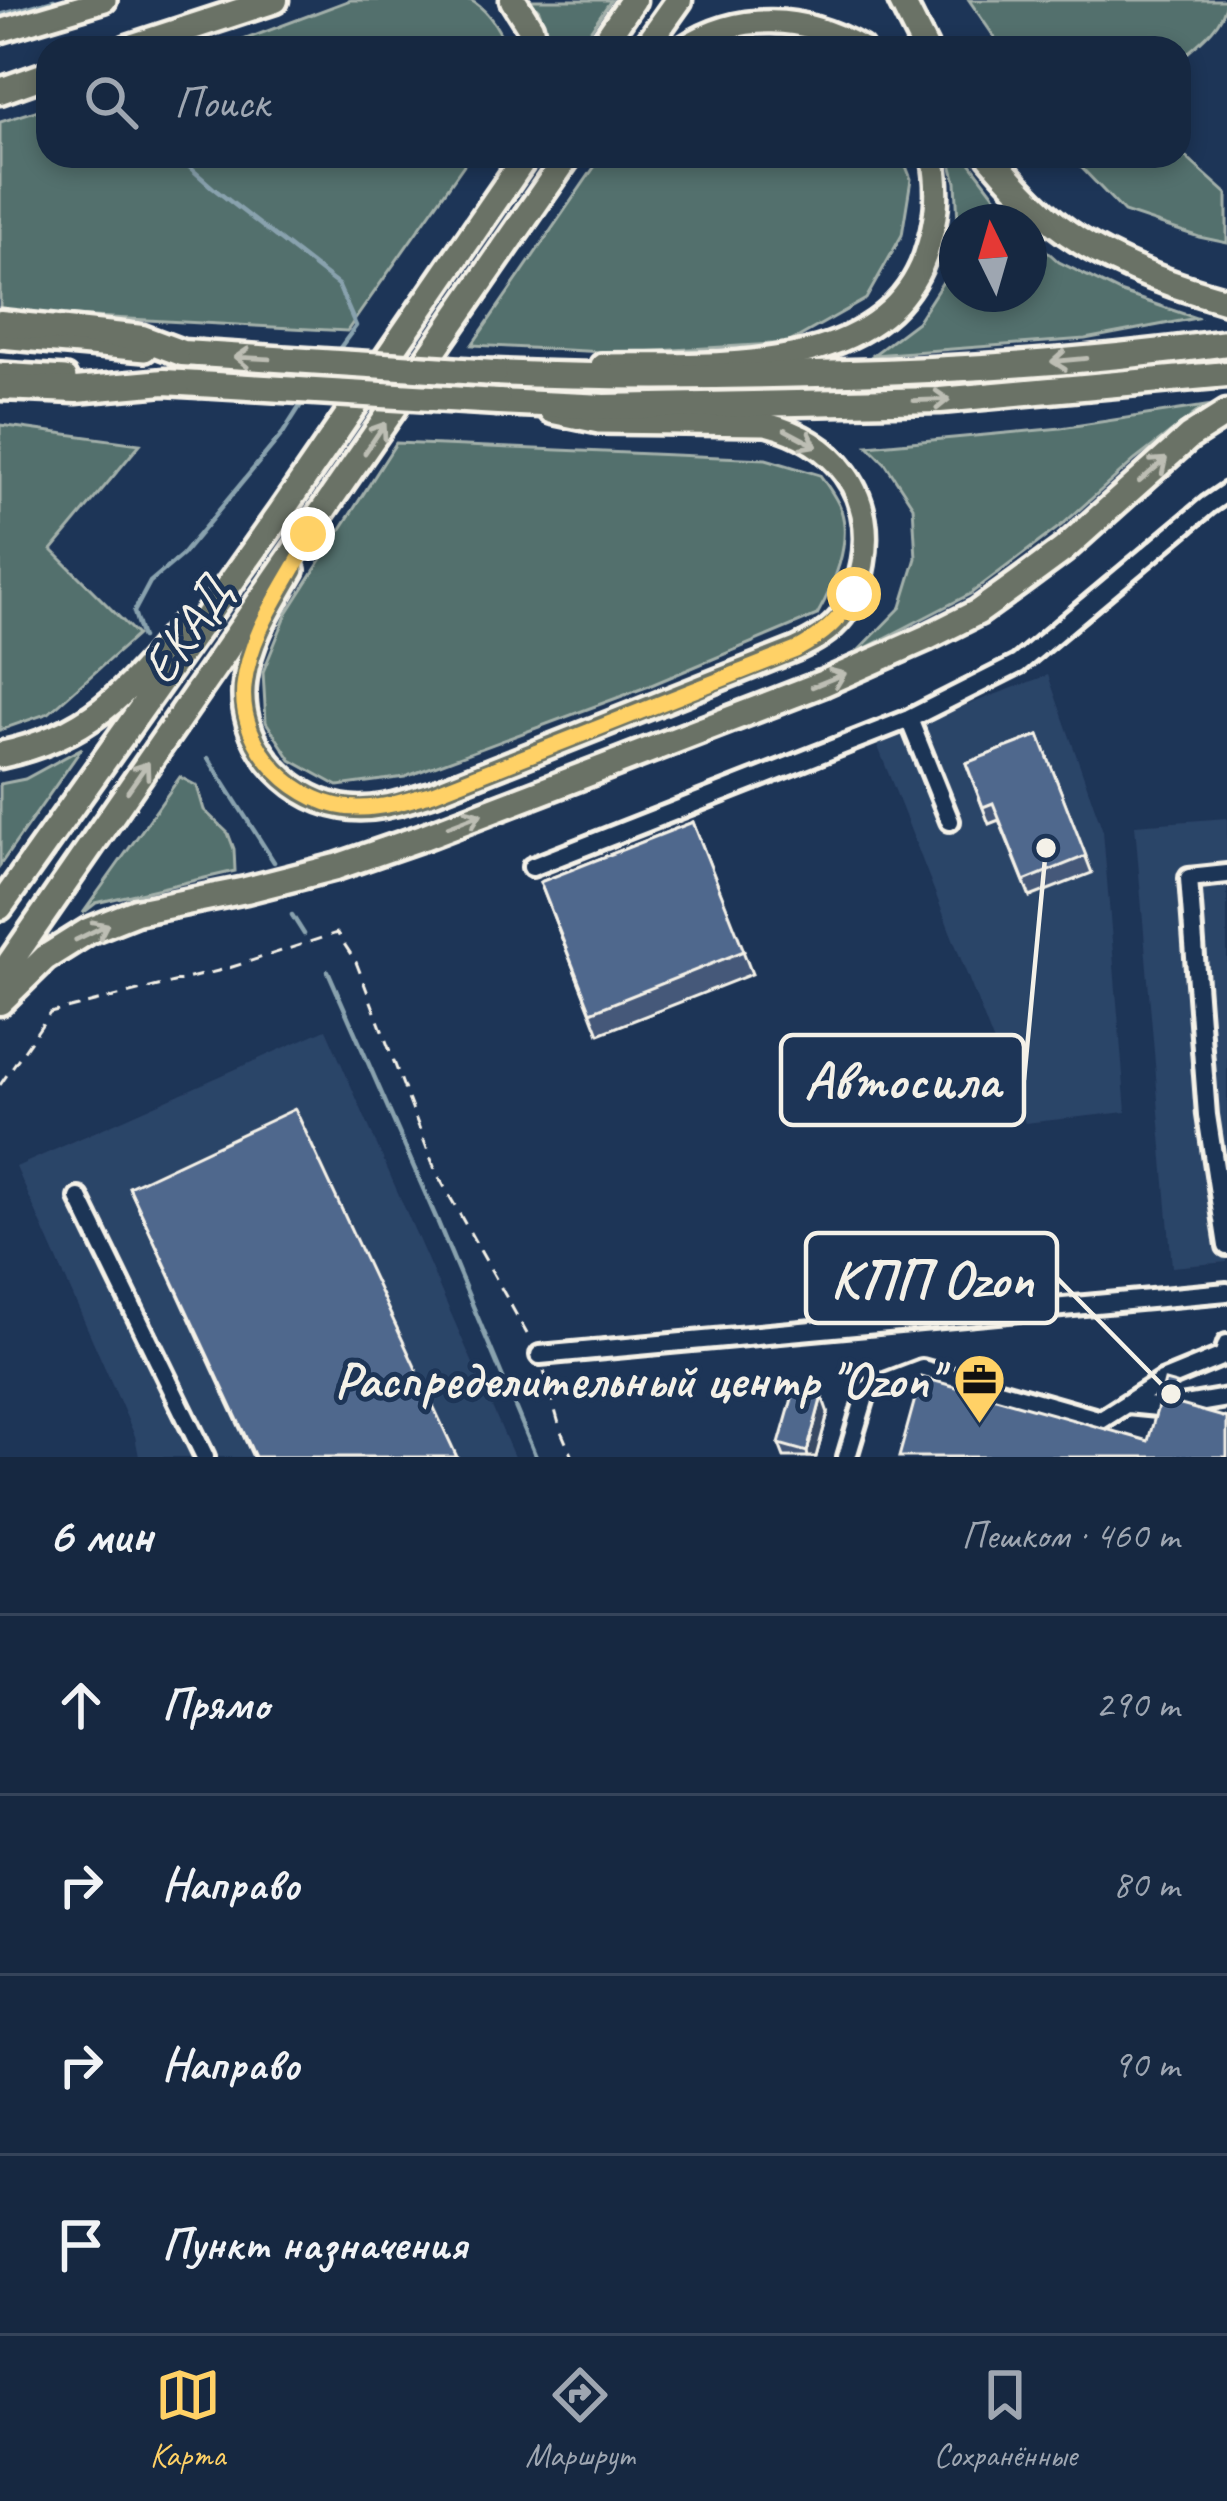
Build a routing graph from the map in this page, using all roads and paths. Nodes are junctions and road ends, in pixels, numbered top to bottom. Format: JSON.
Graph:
{"nodes":[{"id":1,"x":105,"y":0,"type":"edge"},
{"id":2,"x":275,"y":0,"type":"edge"},
{"id":3,"x":513,"y":0,"type":"edge"},
{"id":4,"x":633,"y":0,"type":"edge"},
{"id":5,"x":679,"y":0,"type":"edge"},
{"id":6,"x":901,"y":0,"type":"edge"},
{"id":7,"x":0,"y":31,"type":"edge"},
{"id":8,"x":165,"y":36,"type":"edge"},
{"id":9,"x":532,"y":36,"type":"edge"},
{"id":10,"x":608,"y":36,"type":"edge"},
{"id":11,"x":654,"y":36,"type":"edge"},
{"id":12,"x":707,"y":36,"type":"edge"},
{"id":13,"x":834,"y":36,"type":"edge"},
{"id":14,"x":919,"y":36,"type":"edge"},
{"id":15,"x":36,"y":78,"type":"edge"},
{"id":16,"x":0,"y":91,"type":"edge"},
{"id":17,"x":501,"y":168,"type":"edge"},
{"id":18,"x":518,"y":168,"type":"edge"},
{"id":19,"x":560,"y":168,"type":"edge"},
{"id":20,"x":934,"y":168,"type":"edge"},
{"id":21,"x":1000,"y":168,"type":"edge"},
{"id":22,"x":441,"y":278,"type":"junction"},
{"id":23,"x":1227,"y":301,"type":"edge"},
{"id":24,"x":0,"y":322,"type":"edge"},
{"id":25,"x":0,"y":338,"type":"edge"},
{"id":26,"x":1227,"y":343,"type":"edge"},
{"id":27,"x":190,"y":354,"type":"junction"},
{"id":28,"x":0,"y":374,"type":"edge"},
{"id":29,"x":1227,"y":374,"type":"edge"},
{"id":30,"x":534,"y":375,"type":"junction"},
{"id":31,"x":164,"y":382,"type":"junction"},
{"id":32,"x":0,"y":387,"type":"edge"},
{"id":33,"x":509,"y":403,"type":"junction"},
{"id":34,"x":1227,"y":412,"type":"edge"},
{"id":35,"x":1227,"y":492,"type":"edge"},
{"id":36,"x":281,"y":512,"type":"junction"},
{"id":37,"x":308,"y":534,"type":"junction"},
{"id":38,"x":909,"y":719,"type":"junction"},
{"id":39,"x":0,"y":755,"type":"edge"},
{"id":40,"x":950,"y":820,"type":"dead end"},
{"id":41,"x":532,"y":867,"type":"dead end"},
{"id":42,"x":1227,"y":874,"type":"edge"},
{"id":43,"x":0,"y":907,"type":"edge"},
{"id":44,"x":0,"y":977,"type":"edge"},
{"id":45,"x":0,"y":1002,"type":"edge"},
{"id":46,"x":0,"y":1085,"type":"edge"},
{"id":47,"x":1227,"y":1113,"type":"edge"},
{"id":48,"x":1207,"y":1115,"type":"junction"},
{"id":49,"x":79,"y":1198,"type":"dead end"},
{"id":50,"x":1227,"y":1246,"type":"edge"},
{"id":51,"x":1227,"y":1292,"type":"edge"},
{"id":52,"x":1227,"y":1344,"type":"edge"},
{"id":53,"x":540,"y":1355,"type":"junction"},
{"id":54,"x":1227,"y":1398,"type":"edge"},
{"id":55,"x":1126,"y":1404,"type":"junction"},
{"id":56,"x":205,"y":1457,"type":"edge"},
{"id":57,"x":572,"y":1457,"type":"edge"},
{"id":58,"x":847,"y":1457,"type":"edge"}],
"edges":[{"from":1,"to":7,"type":"main road"},
{"from":2,"to":8,"type":"highway"},
{"from":3,"to":9,"type":"highway"},
{"from":4,"to":10,"type":"highway"},
{"from":5,"to":11,"type":"highway"},
{"from":6,"to":14,"type":"highway"},
{"from":12,"to":13,"type":"main road"},
{"from":15,"to":16,"type":"highway"},
{"from":17,"to":22,"type":"highway"},
{"from":18,"to":22,"type":"highway","name":"ЕКАД"},
{"from":37,"to":19,"type":"highway","name":"ЕКАД","one_way":true},
{"from":20,"to":30,"type":"main road"},
{"from":21,"to":23,"type":"highway"},
{"from":22,"to":36,"type":"highway","name":"ЕКАД"},
{"from":24,"to":27,"type":"highway"},
{"from":25,"to":27,"type":"main road"},
{"from":26,"to":30,"type":"highway","one_way":true},
{"from":30,"to":27,"type":"highway","one_way":true,"bridge":true},
{"from":28,"to":31,"type":"main road"},
{"from":33,"to":29,"type":"highway","one_way":true},
{"from":31,"to":32,"type":"highway"},
{"from":31,"to":33,"type":"highway","bridge":true},
{"from":33,"to":37,"type":"main road","one_way":true},
{"from":45,"to":34,"type":"highway","one_way":true},
{"from":35,"to":38,"type":"street"},
{"from":36,"to":39,"type":"highway"},
{"from":36,"to":43,"type":"highway","name":"ЕКАД"},
{"from":44,"to":37,"type":"highway","name":"ЕКАД","one_way":true},
{"from":38,"to":40,"type":"street"},
{"from":38,"to":41,"type":"street"},
{"from":42,"to":48,"type":"street"},
{"from":46,"to":53,"type":"path"},
{"from":47,"to":48,"type":"street"},
{"from":48,"to":50,"type":"street"},
{"from":49,"to":56,"type":"street"},
{"from":51,"to":53,"type":"street"},
{"from":52,"to":55,"type":"street"},
{"from":53,"to":57,"type":"path"},
{"from":54,"to":55,"type":"street"},
{"from":55,"to":58,"type":"street"}]}
